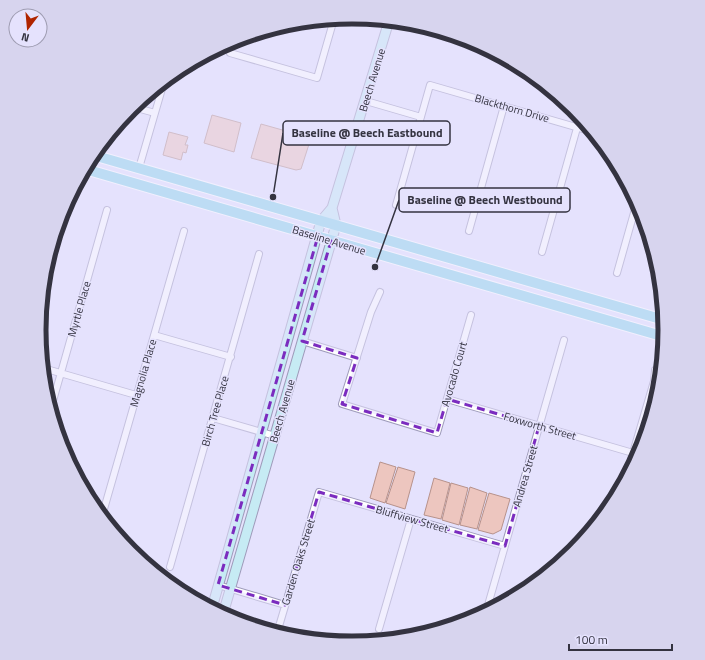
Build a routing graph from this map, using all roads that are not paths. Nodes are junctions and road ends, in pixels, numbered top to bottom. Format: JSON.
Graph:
{"nodes":[{"id":1,"x":332,"y":25,"type":"edge"},
{"id":2,"x":387,"y":27,"type":"edge"},
{"id":3,"x":230,"y":53,"type":"dead end"},
{"id":4,"x":161,"y":91,"type":"edge"},
{"id":5,"x":366,"y":101,"type":"junction"},
{"id":6,"x":504,"y":106,"type":"junction"},
{"id":7,"x":141,"y":109,"type":"edge"},
{"id":8,"x":155,"y":114,"type":"junction"},
{"id":9,"x":421,"y":117,"type":"junction"},
{"id":10,"x":577,"y":128,"type":"junction"},
{"id":11,"x":584,"y":130,"type":"edge"},
{"id":12,"x":100,"y":157,"type":"edge"},
{"id":13,"x":139,"y":168,"type":"junction"},
{"id":14,"x":91,"y":171,"type":"edge"},
{"id":15,"x":396,"y":205,"type":"dead end"},
{"id":16,"x":332,"y":208,"type":"junction"},
{"id":17,"x":107,"y":210,"type":"dead end"},
{"id":18,"x":634,"y":211,"type":"edge"},
{"id":19,"x":322,"y":221,"type":"junction"},
{"id":20,"x":336,"y":225,"type":"junction"},
{"id":21,"x":184,"y":231,"type":"dead end"},
{"id":22,"x":469,"y":231,"type":"dead end"},
{"id":23,"x":318,"y":236,"type":"junction"},
{"id":24,"x":331,"y":240,"type":"junction"},
{"id":25,"x":542,"y":252,"type":"dead end"},
{"id":26,"x":259,"y":254,"type":"dead end"},
{"id":27,"x":617,"y":273,"type":"dead end"},
{"id":28,"x":380,"y":292,"type":"dead end"},
{"id":29,"x":471,"y":315,"type":"dead end"},
{"id":30,"x":658,"y":318,"type":"edge"},
{"id":31,"x":154,"y":334,"type":"junction"},
{"id":32,"x":658,"y":335,"type":"edge"},
{"id":33,"x":564,"y":340,"type":"dead end"},
{"id":34,"x":302,"y":341,"type":"junction"},
{"id":35,"x":231,"y":357,"type":"junction"},
{"id":36,"x":357,"y":358,"type":"junction"},
{"id":37,"x":49,"y":370,"type":"edge"},
{"id":38,"x":655,"y":370,"type":"dead end"},
{"id":39,"x":61,"y":373,"type":"junction"},
{"id":40,"x":136,"y":395,"type":"junction"},
{"id":41,"x":54,"y":396,"type":"edge"},
{"id":42,"x":447,"y":399,"type":"junction"},
{"id":43,"x":213,"y":418,"type":"junction"},
{"id":44,"x":539,"y":426,"type":"junction"},
{"id":45,"x":262,"y":432,"type":"junction"},
{"id":46,"x":275,"y":436,"type":"junction"},
{"id":47,"x":634,"y":449,"type":"edge"},
{"id":48,"x":633,"y":453,"type":"edge"},
{"id":49,"x":319,"y":492,"type":"joint"},
{"id":50,"x":104,"y":508,"type":"edge"},
{"id":51,"x":411,"y":519,"type":"junction"},
{"id":52,"x":505,"y":546,"type":"junction"},
{"id":53,"x":170,"y":567,"type":"dead end"},
{"id":54,"x":218,"y":585,"type":"junction"},
{"id":55,"x":230,"y":588,"type":"junction"},
{"id":56,"x":214,"y":602,"type":"edge"},
{"id":57,"x":488,"y":604,"type":"edge"},
{"id":58,"x":285,"y":605,"type":"junction"},
{"id":59,"x":225,"y":608,"type":"edge"},
{"id":60,"x":279,"y":627,"type":"edge"},
{"id":61,"x":379,"y":629,"type":"dead end"}],
"edges":[{"from":1,"to":3,"type":"street"},
{"from":2,"to":5,"type":"main road","name":"Beech Avenue"},
{"from":4,"to":8,"type":"street"},
{"from":5,"to":9,"type":"street"},
{"from":5,"to":16,"type":"main road","name":"Beech Avenue"},
{"from":6,"to":9,"type":"street","name":"Blackthorn Drive"},
{"from":6,"to":10,"type":"street","name":"Blackthorn Drive"},
{"from":6,"to":22,"type":"street"},
{"from":7,"to":8,"type":"street"},
{"from":8,"to":13,"type":"street"},
{"from":9,"to":15,"type":"street"},
{"from":10,"to":11,"type":"street","name":"Blackthorn Drive"},
{"from":10,"to":25,"type":"street"},
{"from":12,"to":13,"type":"main road","name":"Baseline Avenue"},
{"from":13,"to":19,"type":"main road","name":"Baseline Avenue"},
{"from":14,"to":23,"type":"main road","name":"Baseline Avenue"},
{"from":16,"to":19,"type":"main road","name":"Beech Avenue"},
{"from":16,"to":20,"type":"main road"},
{"from":17,"to":39,"type":"street","name":"Myrtle Place"},
{"from":18,"to":27,"type":"street"},
{"from":19,"to":20,"type":"main road","name":"Baseline Avenue"},
{"from":19,"to":23,"type":"main road","name":"Beech Avenue"},
{"from":20,"to":24,"type":"main road","name":"Beech Avenue"},
{"from":20,"to":30,"type":"main road","name":"Baseline Avenue"},
{"from":21,"to":31,"type":"street","name":"Magnolia Place"},
{"from":23,"to":24,"type":"main road","name":"Baseline Avenue"},
{"from":23,"to":45,"type":"main road","name":"Beech Avenue"},
{"from":24,"to":32,"type":"main road","name":"Baseline Avenue"},
{"from":24,"to":34,"type":"main road","name":"Beech Avenue"},
{"from":26,"to":35,"type":"street","name":"Birch Tree Place"},
{"from":28,"to":36,"type":"street"},
{"from":29,"to":42,"type":"street","name":"Avocado Court"},
{"from":31,"to":35,"type":"street"},
{"from":31,"to":40,"type":"street","name":"Magnolia Place"},
{"from":33,"to":44,"type":"street","name":"Andrea Street"},
{"from":34,"to":36,"type":"street"},
{"from":34,"to":46,"type":"main road","name":"Beech Avenue"},
{"from":35,"to":43,"type":"street","name":"Birch Tree Place"},
{"from":36,"to":42,"type":"street","name":"Avocado Court"},
{"from":37,"to":39,"type":"street"},
{"from":38,"to":47,"type":"street"},
{"from":39,"to":40,"type":"street"},
{"from":39,"to":41,"type":"street","name":"Myrtle Place"},
{"from":40,"to":50,"type":"street","name":"Magnolia Place"},
{"from":42,"to":44,"type":"street","name":"Foxworth Street"},
{"from":43,"to":45,"type":"street"},
{"from":43,"to":53,"type":"street","name":"Birch Tree Place"},
{"from":44,"to":48,"type":"street","name":"Foxworth Street"},
{"from":44,"to":52,"type":"street","name":"Andrea Street"},
{"from":45,"to":46,"type":"street"},
{"from":45,"to":54,"type":"main road","name":"Beech Avenue"},
{"from":46,"to":55,"type":"main road","name":"Beech Avenue"},
{"from":49,"to":51,"type":"street","name":"Bluffview Street"},
{"from":49,"to":58,"type":"street","name":"Garden Oaks Street"},
{"from":51,"to":52,"type":"street","name":"Bluffview Street"},
{"from":51,"to":61,"type":"street"},
{"from":52,"to":57,"type":"street","name":"Andrea Street"},
{"from":54,"to":55,"type":"street"},
{"from":54,"to":56,"type":"main road","name":"Beech Avenue"},
{"from":55,"to":58,"type":"street"},
{"from":55,"to":59,"type":"main road","name":"Beech Avenue"},
{"from":58,"to":60,"type":"street","name":"Garden Oaks Street"}]}
